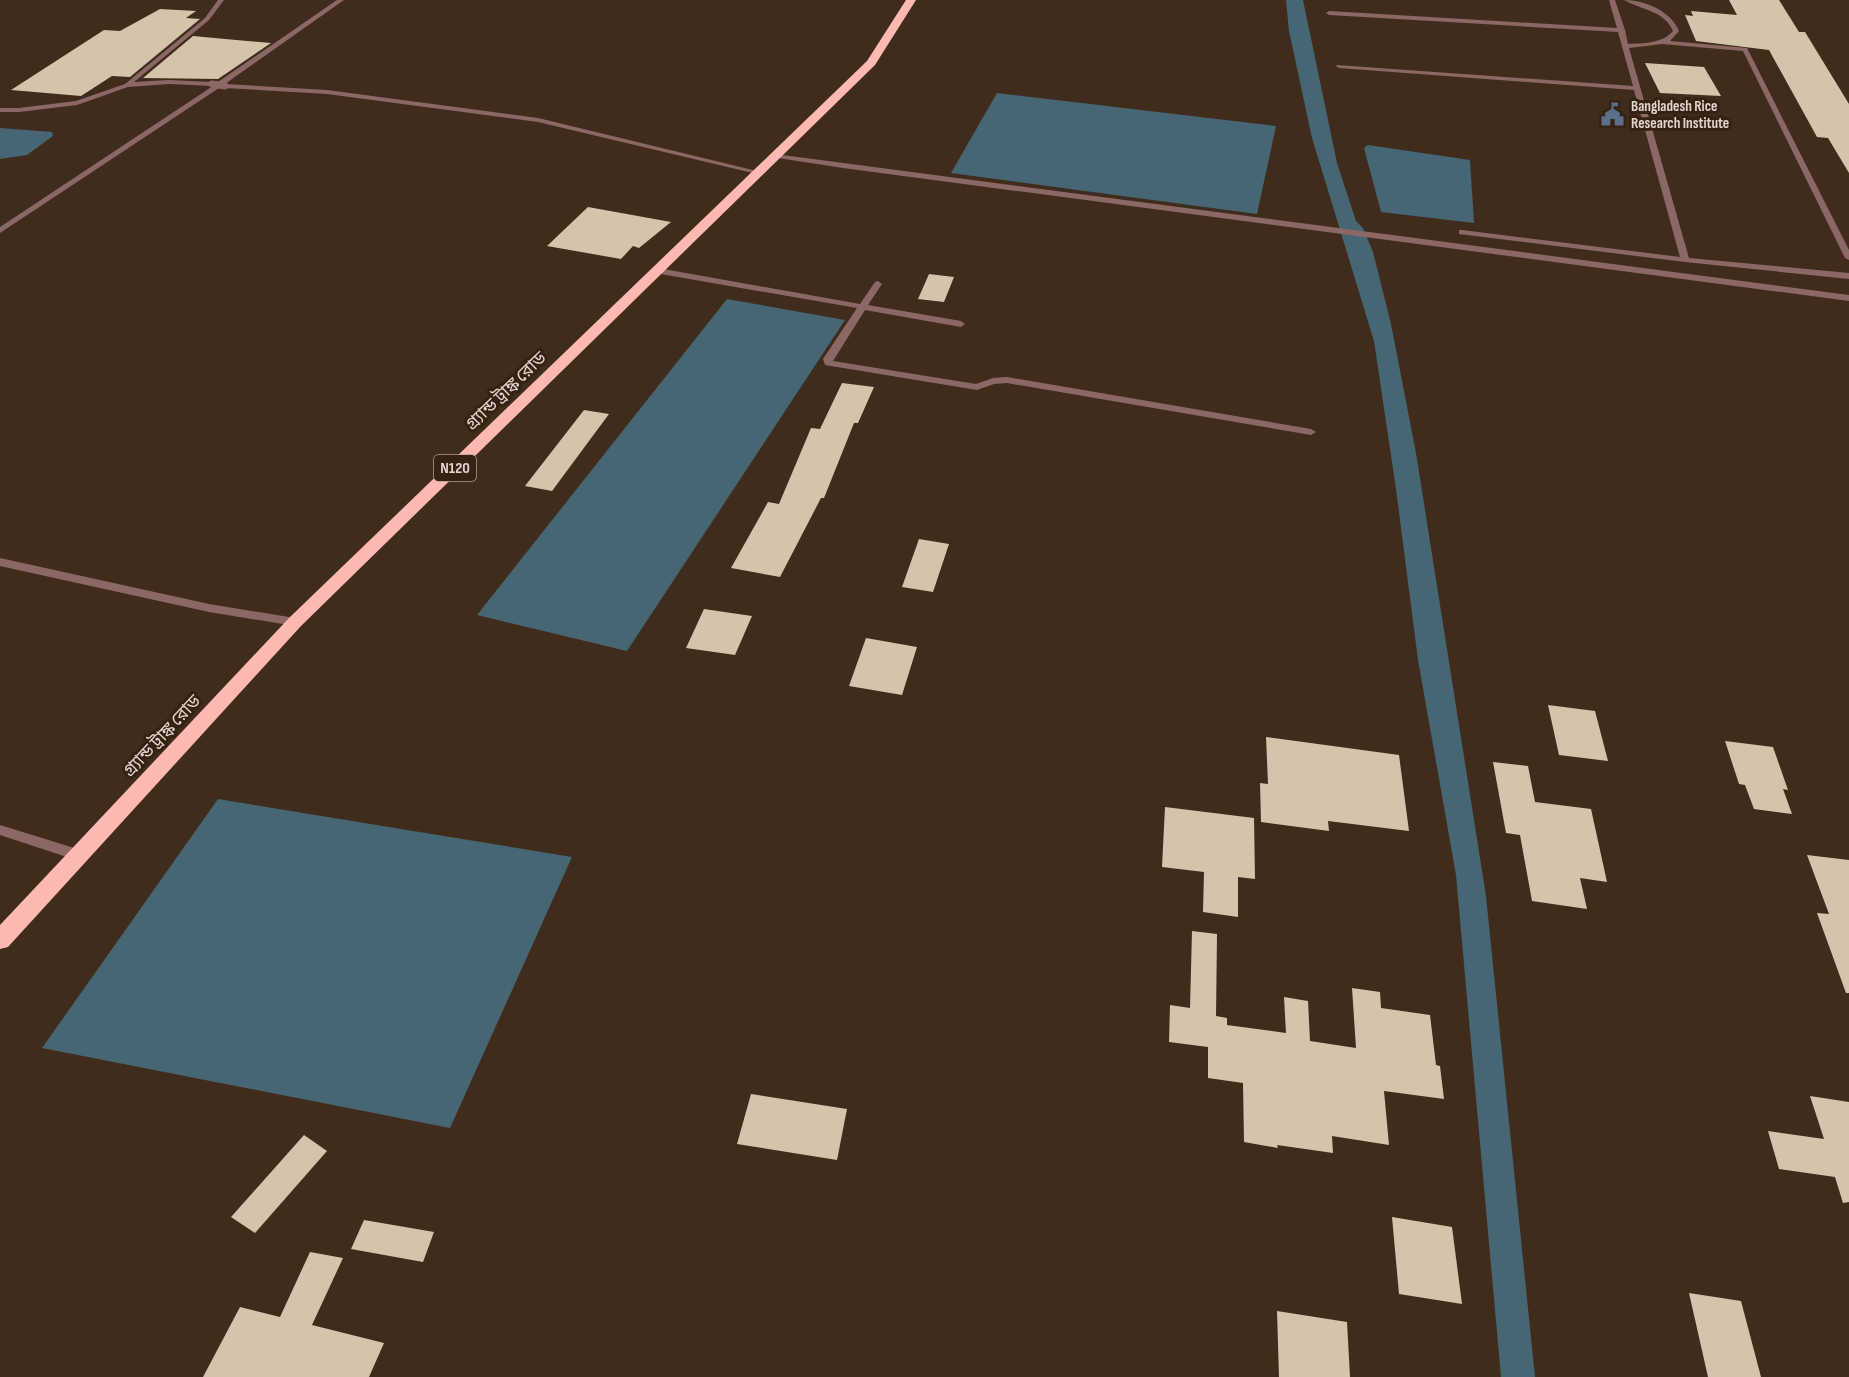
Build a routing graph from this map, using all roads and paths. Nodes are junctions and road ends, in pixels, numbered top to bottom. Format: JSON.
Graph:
{"nodes":[{"id":1,"x":221,"y":0,"type":"edge"},
{"id":2,"x":341,"y":0,"type":"edge"},
{"id":3,"x":911,"y":0,"type":"edge"},
{"id":4,"x":1612,"y":0,"type":"edge"},
{"id":5,"x":1627,"y":0,"type":"edge"},
{"id":6,"x":1329,"y":13,"type":"dead end"},
{"id":7,"x":1622,"y":30,"type":"junction"},
{"id":8,"x":1662,"y":42,"type":"junction"},
{"id":9,"x":1625,"y":46,"type":"junction"},
{"id":10,"x":1339,"y":66,"type":"dead end"},
{"id":11,"x":127,"y":85,"type":"junction"},
{"id":12,"x":1635,"y":88,"type":"junction"},
{"id":13,"x":0,"y":110,"type":"edge"},
{"id":14,"x":778,"y":156,"type":"junction"},
{"id":15,"x":757,"y":172,"type":"junction"},
{"id":16,"x":0,"y":231,"type":"edge"},
{"id":17,"x":1462,"y":232,"type":"dead end"},
{"id":18,"x":1849,"y":258,"type":"edge"},
{"id":19,"x":1685,"y":260,"type":"junction"},
{"id":20,"x":658,"y":271,"type":"junction"},
{"id":21,"x":1849,"y":276,"type":"edge"},
{"id":22,"x":878,"y":284,"type":"dead end"},
{"id":23,"x":1849,"y":298,"type":"edge"},
{"id":24,"x":862,"y":307,"type":"junction"},
{"id":25,"x":961,"y":324,"type":"dead end"},
{"id":26,"x":1311,"y":432,"type":"dead end"},
{"id":27,"x":0,"y":562,"type":"edge"},
{"id":28,"x":295,"y":622,"type":"junction"},
{"id":29,"x":0,"y":830,"type":"edge"},
{"id":30,"x":79,"y":855,"type":"junction"},
{"id":31,"x":0,"y":940,"type":"edge"}],
"edges":[{"from":1,"to":11,"type":"street"},
{"from":2,"to":16,"type":"street"},
{"from":3,"to":14,"type":"highway","name":"গ্র্যান্ড ট্রাঙ্ক রোড","number":"N120"},
{"from":4,"to":7,"type":"street"},
{"from":5,"to":8,"type":"street"},
{"from":6,"to":7,"type":"street"},
{"from":7,"to":9,"type":"street"},
{"from":8,"to":9,"type":"street"},
{"from":8,"to":18,"type":"street"},
{"from":9,"to":12,"type":"street"},
{"from":10,"to":12,"type":"street"},
{"from":11,"to":13,"type":"street"},
{"from":11,"to":15,"type":"street","bridge":true},
{"from":12,"to":19,"type":"street"},
{"from":14,"to":15,"type":"highway","name":"গ্র্যান্ড ট্রাঙ্ক রোড","number":"N120"},
{"from":14,"to":23,"type":"street"},
{"from":15,"to":20,"type":"highway","name":"গ্র্যান্ড ট্রাঙ্ক রোড","number":"N120"},
{"from":17,"to":19,"type":"street"},
{"from":19,"to":21,"type":"street"},
{"from":20,"to":24,"type":"street"},
{"from":20,"to":28,"type":"highway","name":"গ্র্যান্ড ট্রাঙ্ক রোড","number":"N120"},
{"from":22,"to":24,"type":"street"},
{"from":24,"to":25,"type":"street"},
{"from":24,"to":26,"type":"street"},
{"from":27,"to":28,"type":"street"},
{"from":28,"to":30,"type":"highway","name":"গ্র্যান্ড ট্রাঙ্ক রোড","number":"N120"},
{"from":29,"to":30,"type":"street"},
{"from":30,"to":31,"type":"highway","name":"গ্র্যান্ড ট্রাঙ্ক রোড","number":"N120"}]}
